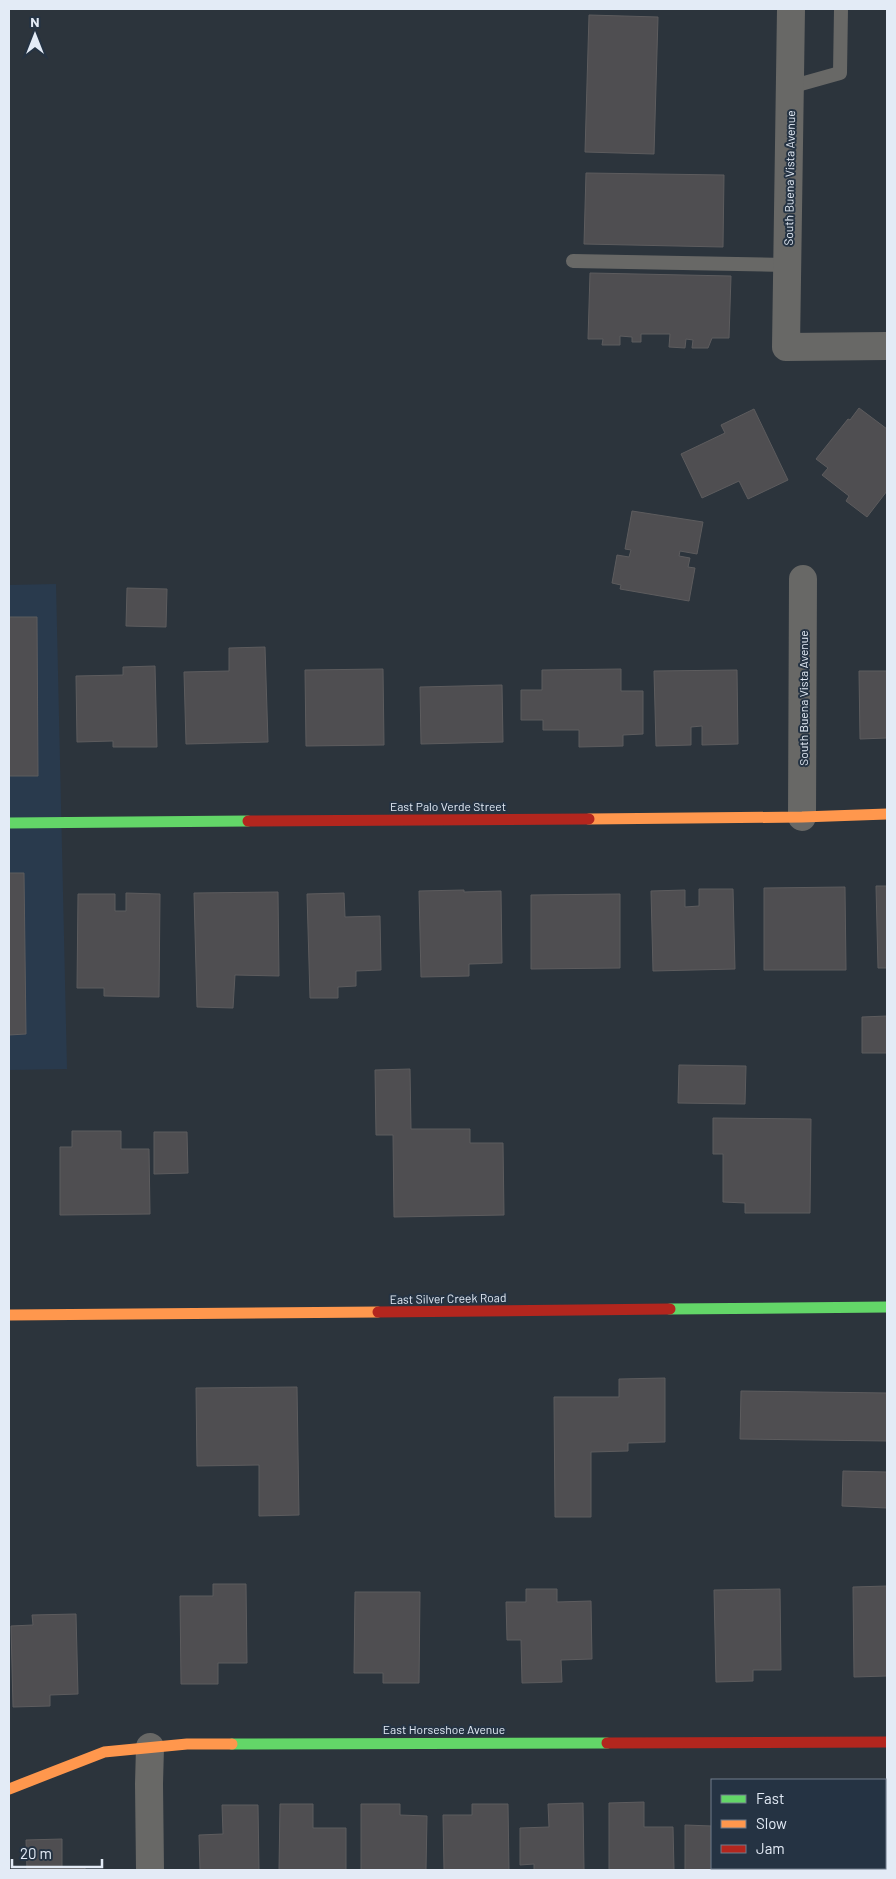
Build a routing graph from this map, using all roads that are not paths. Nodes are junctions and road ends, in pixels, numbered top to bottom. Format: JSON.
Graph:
{"nodes":[{"id":1,"x":790,"y":9,"type":"edge"},
{"id":2,"x":840,"y":9,"type":"edge"},
{"id":3,"x":790,"y":87,"type":"junction"},
{"id":4,"x":572,"y":261,"type":"dead end"},
{"id":5,"x":787,"y":264,"type":"junction"},
{"id":6,"x":887,"y":346,"type":"edge"},
{"id":7,"x":803,"y":579,"type":"dead end"},
{"id":8,"x":887,"y":814,"type":"edge"},
{"id":9,"x":802,"y":817,"type":"junction"},
{"id":10,"x":9,"y":823,"type":"edge"},
{"id":11,"x":887,"y":1307,"type":"edge"},
{"id":12,"x":9,"y":1315,"type":"edge"},
{"id":13,"x":887,"y":1742,"type":"edge"},
{"id":14,"x":150,"y":1747,"type":"junction"},
{"id":15,"x":9,"y":1789,"type":"edge"},
{"id":16,"x":150,"y":1870,"type":"edge"}],
"edges":[{"from":1,"to":3,"type":"street","name":"South Buena Vista Avenue"},
{"from":2,"to":3,"type":"lane"},
{"from":3,"to":5,"type":"street","name":"South Buena Vista Avenue"},
{"from":4,"to":5,"type":"lane"},
{"from":5,"to":6,"type":"street","name":"South Buena Vista Avenue"},
{"from":7,"to":9,"type":"street","name":"South Buena Vista Avenue"},
{"from":8,"to":9,"type":"street","name":"East Palo Verde Street"},
{"from":9,"to":10,"type":"street","name":"East Palo Verde Street"},
{"from":11,"to":12,"type":"street","name":"East Silver Creek Road"},
{"from":13,"to":14,"type":"street","name":"East Horseshoe Avenue"},
{"from":14,"to":15,"type":"street","name":"East Horseshoe Avenue"},
{"from":14,"to":16,"type":"street"}]}
